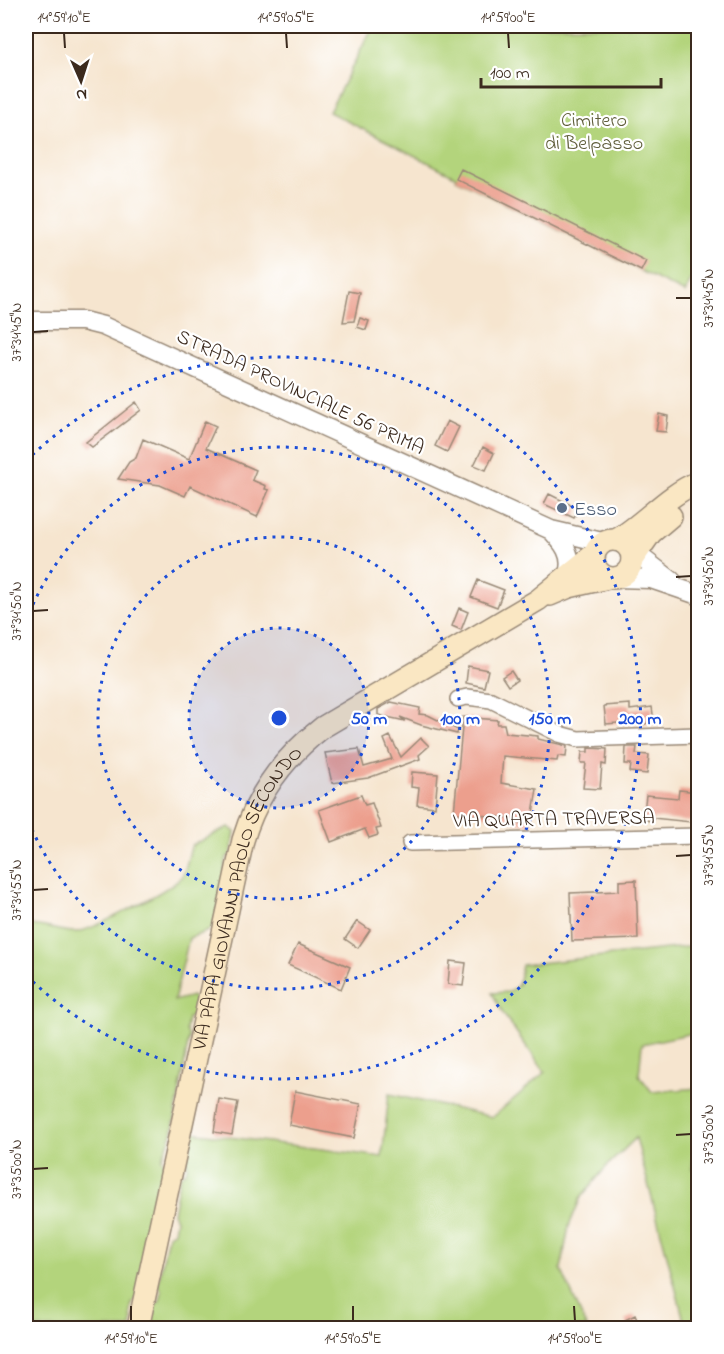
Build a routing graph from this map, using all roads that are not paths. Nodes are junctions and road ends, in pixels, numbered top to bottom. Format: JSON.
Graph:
{"nodes":[{"id":1,"x":26,"y":321,"type":"edge"},
{"id":2,"x":699,"y":482,"type":"edge"},
{"id":3,"x":699,"y":497,"type":"edge"},
{"id":4,"x":551,"y":530,"type":"junction"},
{"id":5,"x":651,"y":534,"type":"junction"},
{"id":6,"x":603,"y":555,"type":"junction"},
{"id":7,"x":655,"y":568,"type":"junction"},
{"id":8,"x":608,"y":577,"type":"junction"},
{"id":9,"x":691,"y":592,"type":"edge"},
{"id":10,"x":538,"y":600,"type":"junction"},
{"id":11,"x":458,"y":699,"type":"dead end"},
{"id":12,"x":699,"y":735,"type":"edge"},
{"id":13,"x":699,"y":836,"type":"edge"},
{"id":14,"x":410,"y":843,"type":"dead end"},
{"id":15,"x":138,"y":1329,"type":"edge"}],
"edges":[{"from":1,"to":4,"type":"street","name":"STRADA PROVINCIALE 56 PRIMA"},
{"from":2,"to":6,"type":"main road"},
{"from":3,"to":5,"type":"main road"},
{"from":4,"to":6,"type":"street","name":"STRADA PROVINCIALE 56 PRIMA"},
{"from":4,"to":6,"type":"street"},
{"from":5,"to":6,"type":"main road"},
{"from":5,"to":7,"type":"street"},
{"from":6,"to":7,"type":"street"},
{"from":6,"to":8,"type":"main road"},
{"from":6,"to":8,"type":"main road"},
{"from":6,"to":10,"type":"main road"},
{"from":7,"to":9,"type":"street"},
{"from":8,"to":9,"type":"street"},
{"from":8,"to":10,"type":"main road"},
{"from":10,"to":15,"type":"main road","name":"VIA PAPA GIOVANNI PAOLO SECONDO"},
{"from":11,"to":12,"type":"street"},
{"from":13,"to":14,"type":"street","name":"VIA QUARTA TRAVERSA"}]}
